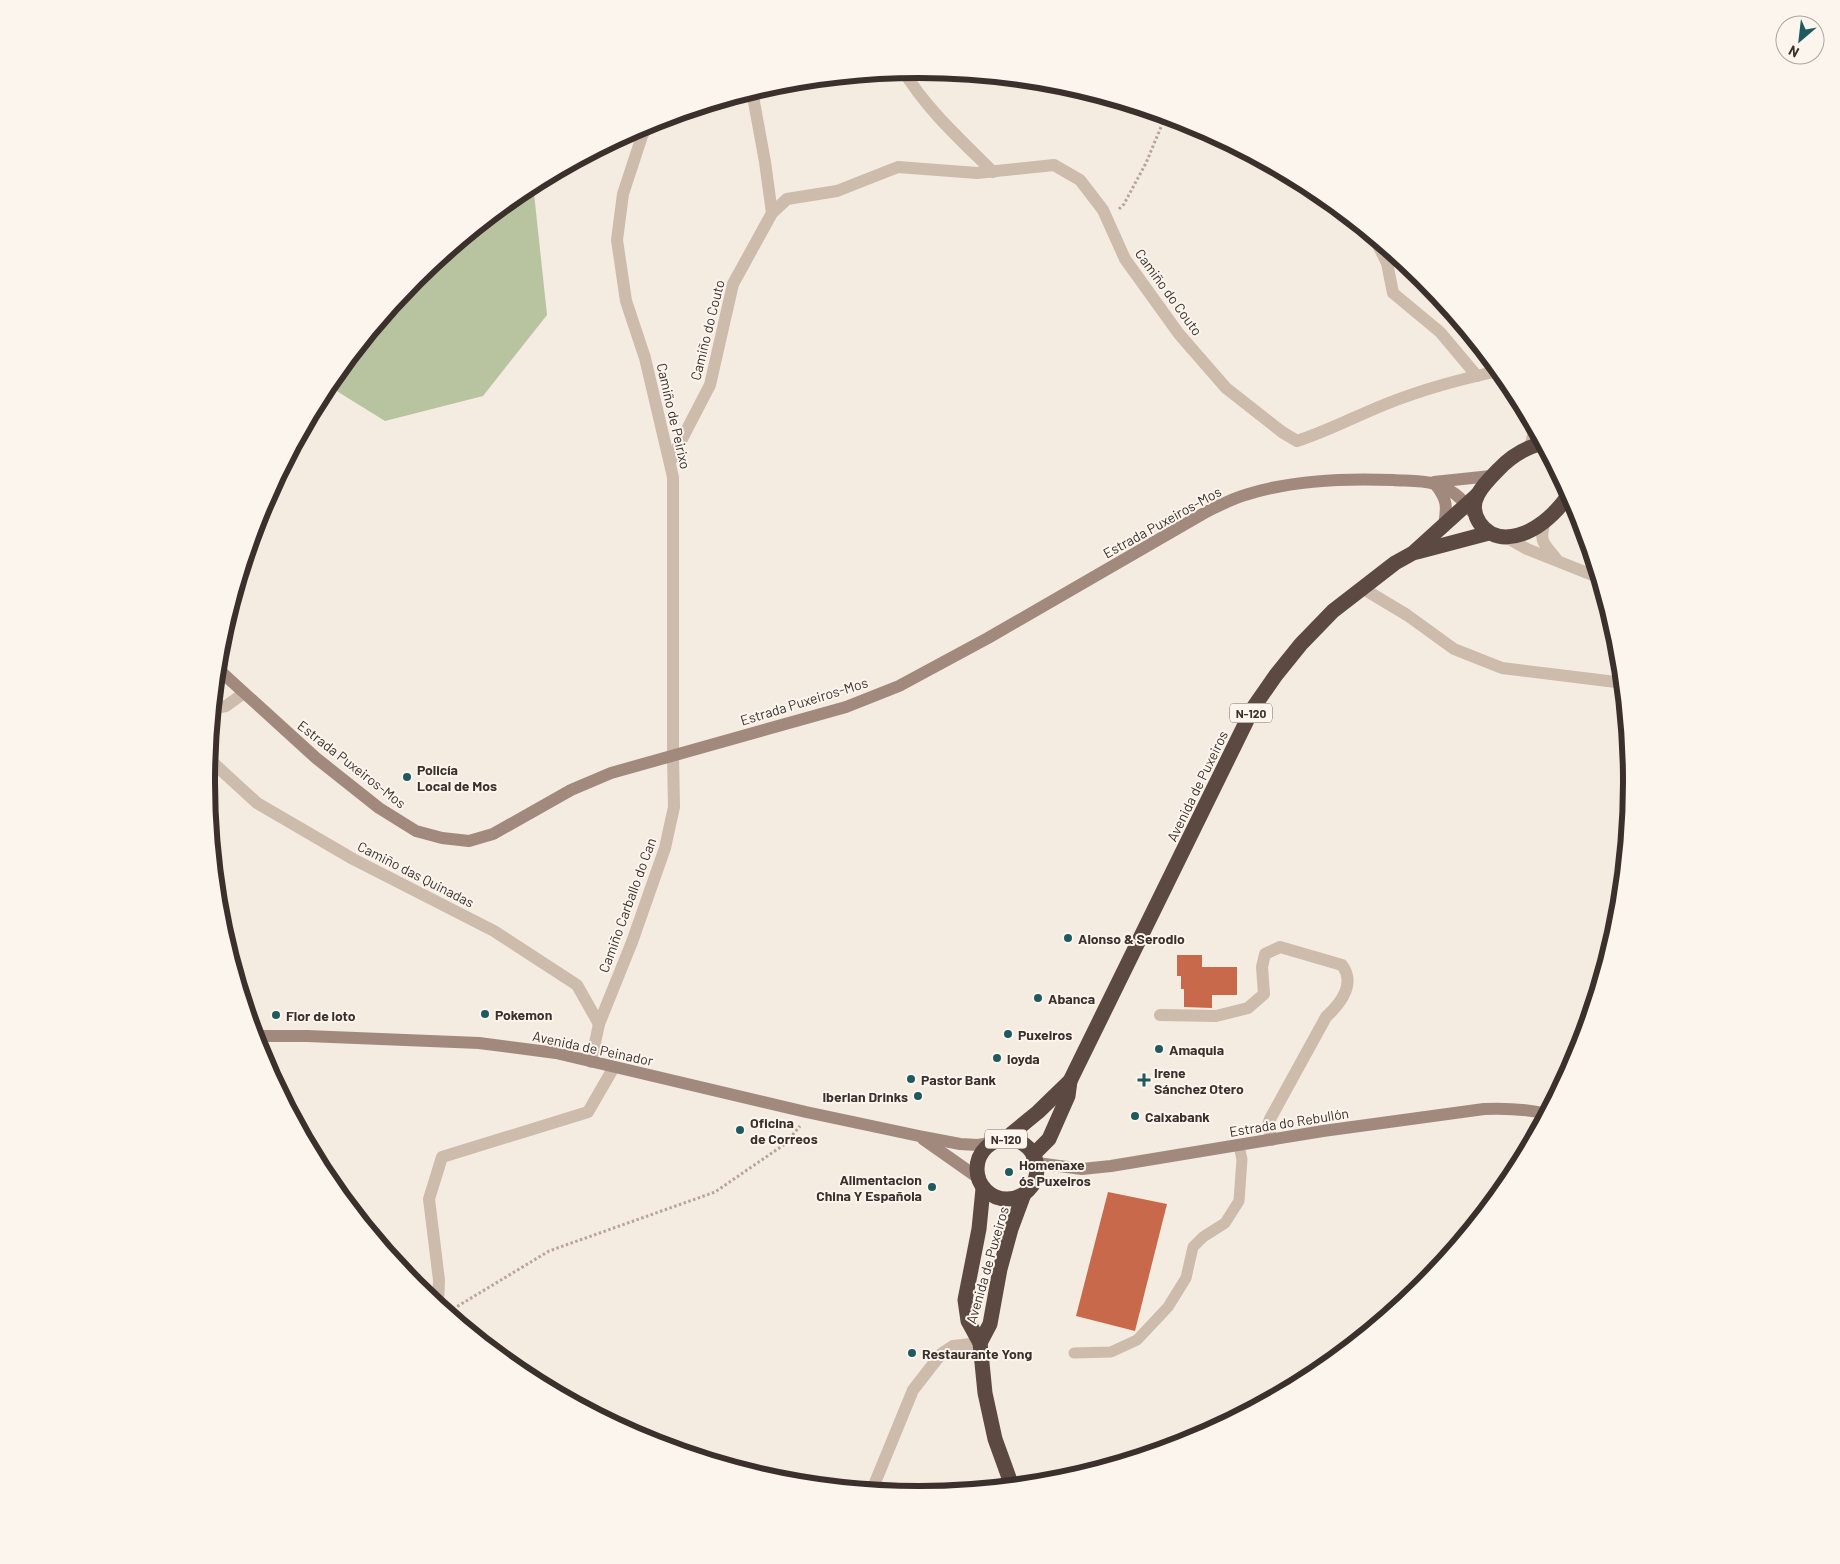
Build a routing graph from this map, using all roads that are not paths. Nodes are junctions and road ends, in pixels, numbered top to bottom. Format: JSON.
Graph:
{"nodes":[{"id":1,"x":907,"y":78,"type":"edge"},
{"id":2,"x":753,"y":98,"type":"edge"},
{"id":3,"x":643,"y":134,"type":"edge"},
{"id":4,"x":993,"y":172,"type":"junction"},
{"id":5,"x":772,"y":213,"type":"junction"},
{"id":6,"x":1379,"y":247,"type":"edge"},
{"id":7,"x":1492,"y":371,"type":"edge"},
{"id":8,"x":1477,"y":376,"type":"junction"},
{"id":9,"x":1537,"y":445,"type":"edge"},
{"id":10,"x":670,"y":462,"type":"junction"},
{"id":11,"x":1491,"y":476,"type":"junction"},
{"id":12,"x":1431,"y":483,"type":"junction"},
{"id":13,"x":1472,"y":500,"type":"junction"},
{"id":14,"x":1566,"y":502,"type":"edge"},
{"id":15,"x":1545,"y":522,"type":"junction"},
{"id":16,"x":1444,"y":526,"type":"junction"},
{"id":17,"x":1489,"y":533,"type":"junction"},
{"id":18,"x":1506,"y":537,"type":"junction"},
{"id":19,"x":1413,"y":552,"type":"junction"},
{"id":20,"x":1557,"y":560,"type":"junction"},
{"id":21,"x":1593,"y":576,"type":"edge"},
{"id":22,"x":1362,"y":588,"type":"junction"},
{"id":23,"x":224,"y":675,"type":"edge"},
{"id":24,"x":1617,"y":682,"type":"edge"},
{"id":25,"x":244,"y":693,"type":"junction"},
{"id":26,"x":220,"y":707,"type":"edge"},
{"id":27,"x":672,"y":756,"type":"junction"},
{"id":28,"x":216,"y":765,"type":"edge"},
{"id":29,"x":1160,"y":1015,"type":"dead end"},
{"id":30,"x":599,"y":1024,"type":"junction"},
{"id":31,"x":263,"y":1036,"type":"edge"},
{"id":32,"x":591,"y":1062,"type":"junction"},
{"id":33,"x":614,"y":1067,"type":"junction"},
{"id":34,"x":1070,"y":1081,"type":"junction"},
{"id":35,"x":1542,"y":1113,"type":"edge"},
{"id":36,"x":919,"y":1136,"type":"junction"},
{"id":37,"x":1005,"y":1139,"type":"junction"},
{"id":38,"x":1272,"y":1140,"type":"junction"},
{"id":39,"x":990,"y":1144,"type":"junction"},
{"id":40,"x":1239,"y":1146,"type":"junction"},
{"id":41,"x":1035,"y":1159,"type":"junction"},
{"id":42,"x":980,"y":1183,"type":"junction"},
{"id":43,"x":1024,"y":1194,"type":"junction"},
{"id":44,"x":438,"y":1296,"type":"edge"},
{"id":45,"x":980,"y":1343,"type":"junction"},
{"id":46,"x":1074,"y":1353,"type":"dead end"},
{"id":47,"x":1010,"y":1480,"type":"edge"},
{"id":48,"x":874,"y":1485,"type":"edge"}],
"edges":[{"from":1,"to":4,"type":"street"},
{"from":2,"to":5,"type":"street"},
{"from":3,"to":10,"type":"street","name":"Camiño de Peirixo"},
{"from":4,"to":5,"type":"street","name":"Camiño do Couto"},
{"from":4,"to":8,"type":"street","name":"Camiño do Couto"},
{"from":5,"to":10,"type":"street","name":"Camiño do Couto"},
{"from":6,"to":8,"type":"street"},
{"from":7,"to":8,"type":"street","name":"Camiño do Couto"},
{"from":9,"to":11,"type":"highway"},
{"from":10,"to":27,"type":"street","name":"Camiño de Peirixo"},
{"from":11,"to":12,"type":"street","name":"Estrada Puxeiros-Mos"},
{"from":11,"to":13,"type":"highway"},
{"from":12,"to":13,"type":"street"},
{"from":12,"to":16,"type":"street"},
{"from":12,"to":27,"type":"street","name":"Estrada Puxeiros-Mos"},
{"from":13,"to":16,"type":"highway"},
{"from":13,"to":17,"type":"highway"},
{"from":14,"to":15,"type":"highway"},
{"from":15,"to":18,"type":"highway"},
{"from":15,"to":20,"type":"street"},
{"from":16,"to":19,"type":"highway"},
{"from":17,"to":18,"type":"highway"},
{"from":17,"to":19,"type":"highway","number":"N-120"},
{"from":18,"to":20,"type":"street"},
{"from":19,"to":22,"type":"highway","name":"Avenida de Puxeiros","number":"N-120"},
{"from":20,"to":21,"type":"street"},
{"from":22,"to":24,"type":"street"},
{"from":22,"to":34,"type":"highway","name":"Avenida de Puxeiros","number":"N-120"},
{"from":23,"to":25,"type":"street","name":"Estrada Puxeiros-Mos"},
{"from":25,"to":26,"type":"street"},
{"from":25,"to":27,"type":"street","name":"Estrada Puxeiros-Mos"},
{"from":27,"to":30,"type":"street","name":"Camiño Carballo do Can"},
{"from":28,"to":30,"type":"street","name":"Camiño das Quinadas"},
{"from":29,"to":38,"type":"street"},
{"from":30,"to":32,"type":"street","name":"Camiño Carballo do Can"},
{"from":31,"to":32,"type":"street","name":"Avenida de Peinador"},
{"from":32,"to":33,"type":"street","name":"Avenida de Peinador"},
{"from":33,"to":36,"type":"street","name":"Avenida de Peinador"},
{"from":33,"to":44,"type":"street"},
{"from":34,"to":37,"type":"highway","name":"Avenida de Puxeiros","number":"N-120"},
{"from":34,"to":41,"type":"highway","name":"Avenida de Puxeiros","number":"N-120"},
{"from":35,"to":38,"type":"street","name":"Estrada do Rebullón"},
{"from":36,"to":39,"type":"street","name":"Avenida de Peinador"},
{"from":36,"to":42,"type":"street","name":"Avenida de Peinador"},
{"from":37,"to":39,"type":"highway","number":"N-120"},
{"from":37,"to":41,"type":"highway","number":"N-120"},
{"from":38,"to":40,"type":"street","name":"Estrada do Rebullón"},
{"from":39,"to":42,"type":"highway","number":"N-120"},
{"from":40,"to":41,"type":"street","name":"Estrada do Rebullón"},
{"from":40,"to":46,"type":"lane"},
{"from":41,"to":43,"type":"highway","number":"N-120"},
{"from":42,"to":43,"type":"highway"},
{"from":42,"to":45,"type":"highway","name":"Avenida de Puxeiros","number":"N-120"},
{"from":43,"to":45,"type":"highway","name":"Avenida de Puxeiros","number":"N-120"},
{"from":45,"to":47,"type":"highway","name":"Avenida de Puxeiros","number":"N-120"},
{"from":45,"to":48,"type":"street"}]}
